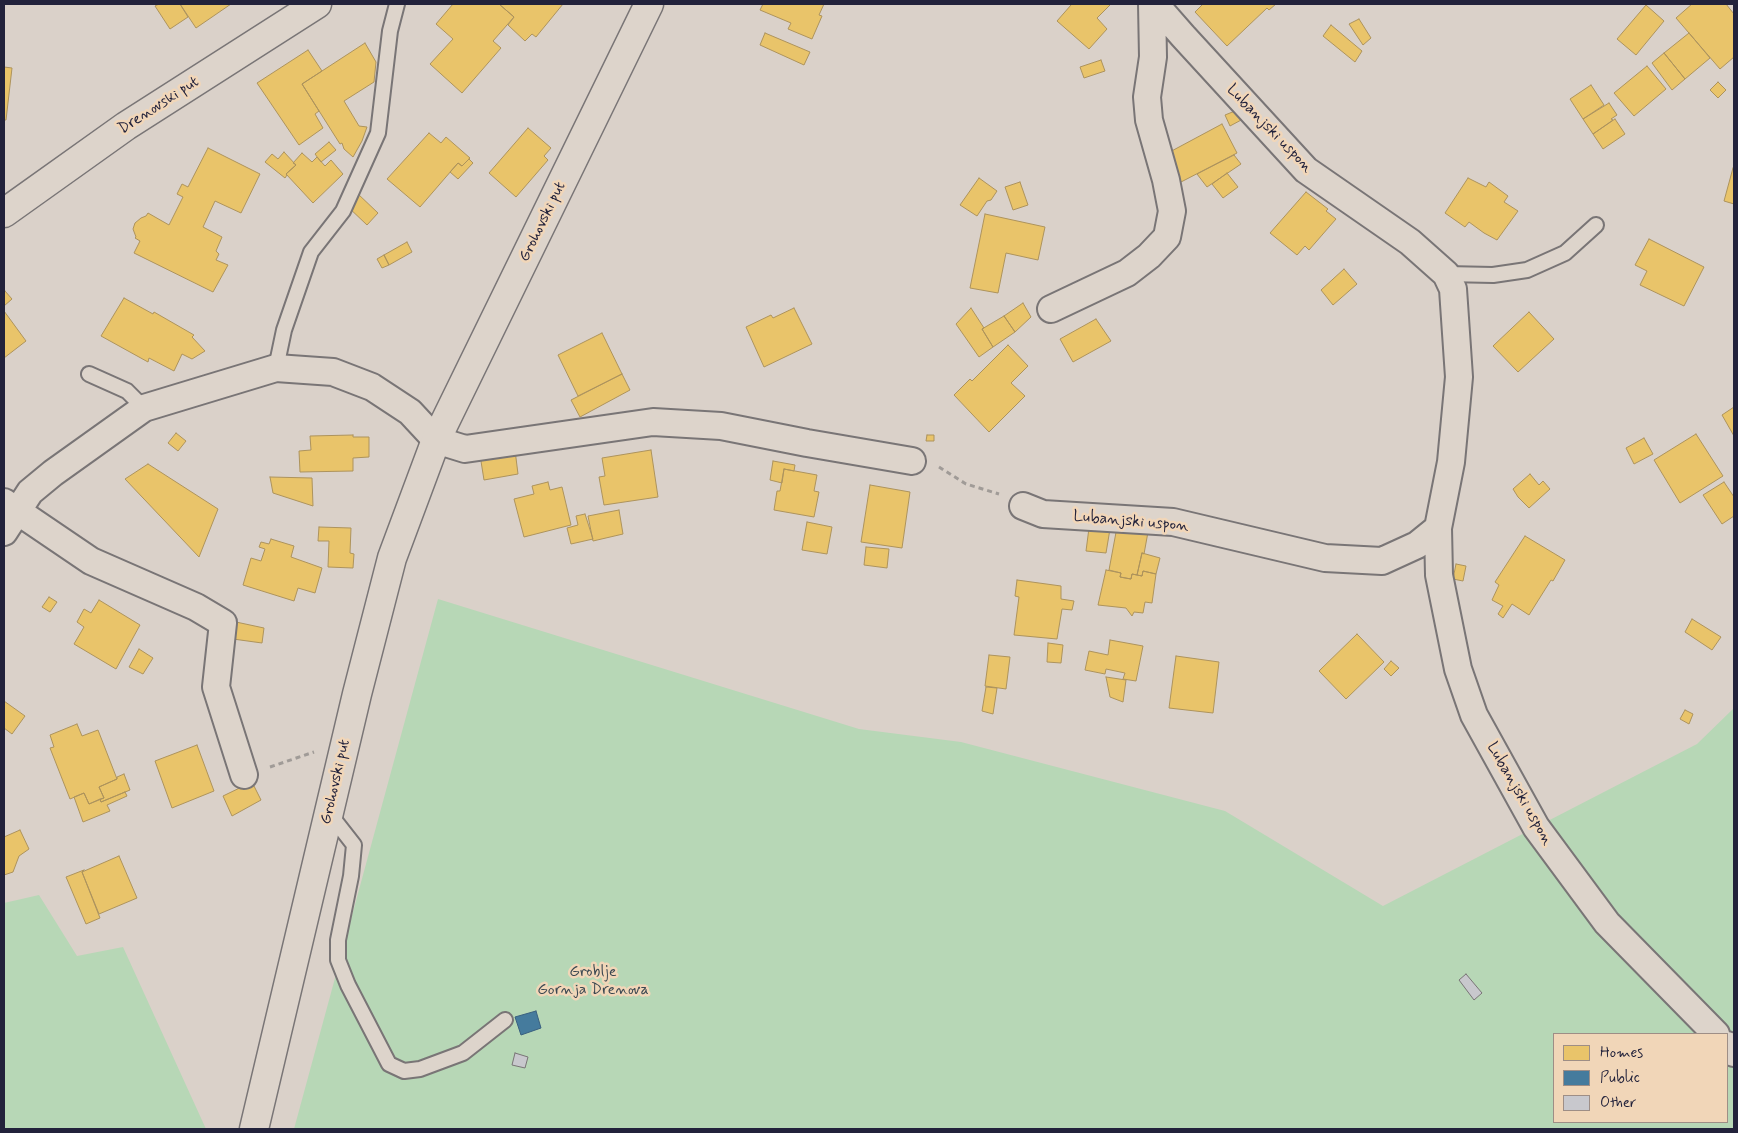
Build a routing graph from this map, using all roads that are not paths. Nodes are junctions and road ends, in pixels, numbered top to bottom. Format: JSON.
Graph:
{"nodes":[{"id":1,"x":316,"y":4,"type":"edge"},
{"id":2,"x":397,"y":4,"type":"edge"},
{"id":3,"x":649,"y":4,"type":"edge"},
{"id":4,"x":1154,"y":4,"type":"edge"},
{"id":5,"x":4,"y":213,"type":"edge"},
{"id":6,"x":1596,"y":225,"type":"dead end"},
{"id":7,"x":1446,"y":274,"type":"junction"},
{"id":8,"x":1051,"y":309,"type":"dead end"},
{"id":9,"x":276,"y":368,"type":"junction"},
{"id":10,"x":88,"y":374,"type":"dead end"},
{"id":11,"x":144,"y":408,"type":"junction"},
{"id":12,"x":436,"y":440,"type":"junction"},
{"id":13,"x":912,"y":461,"type":"road end"},
{"id":14,"x":1023,"y":506,"type":"road end"},
{"id":15,"x":8,"y":515,"type":"edge"},
{"id":16,"x":1438,"y":528,"type":"junction"},
{"id":17,"x":244,"y":775,"type":"road end"},
{"id":18,"x":329,"y":813,"type":"junction"},
{"id":19,"x":505,"y":1020,"type":"dead end"},
{"id":20,"x":1715,"y":1033,"type":"edge"},
{"id":21,"x":254,"y":1129,"type":"edge"}],
"edges":[{"from":1,"to":5,"type":"main road","name":"Drenovski put"},
{"from":2,"to":9,"type":"lane"},
{"from":3,"to":12,"type":"main road","name":"Grohovski put"},
{"from":4,"to":7,"type":"street","name":"Lubanjski uspon"},
{"from":4,"to":8,"type":"street","name":"Lubanjski uspon"},
{"from":6,"to":7,"type":"lane"},
{"from":7,"to":16,"type":"street","name":"Lubanjski uspon"},
{"from":9,"to":11,"type":"street"},
{"from":9,"to":12,"type":"street"},
{"from":10,"to":11,"type":"lane"},
{"from":11,"to":15,"type":"street"},
{"from":12,"to":13,"type":"street"},
{"from":12,"to":18,"type":"main road","name":"Grohovski put"},
{"from":14,"to":16,"type":"street","name":"Lubanjski uspon"},
{"from":15,"to":17,"type":"street"},
{"from":16,"to":20,"type":"street","name":"Lubanjski uspon"},
{"from":18,"to":19,"type":"lane"},
{"from":18,"to":21,"type":"main road","name":"Grohovski put"}]}
